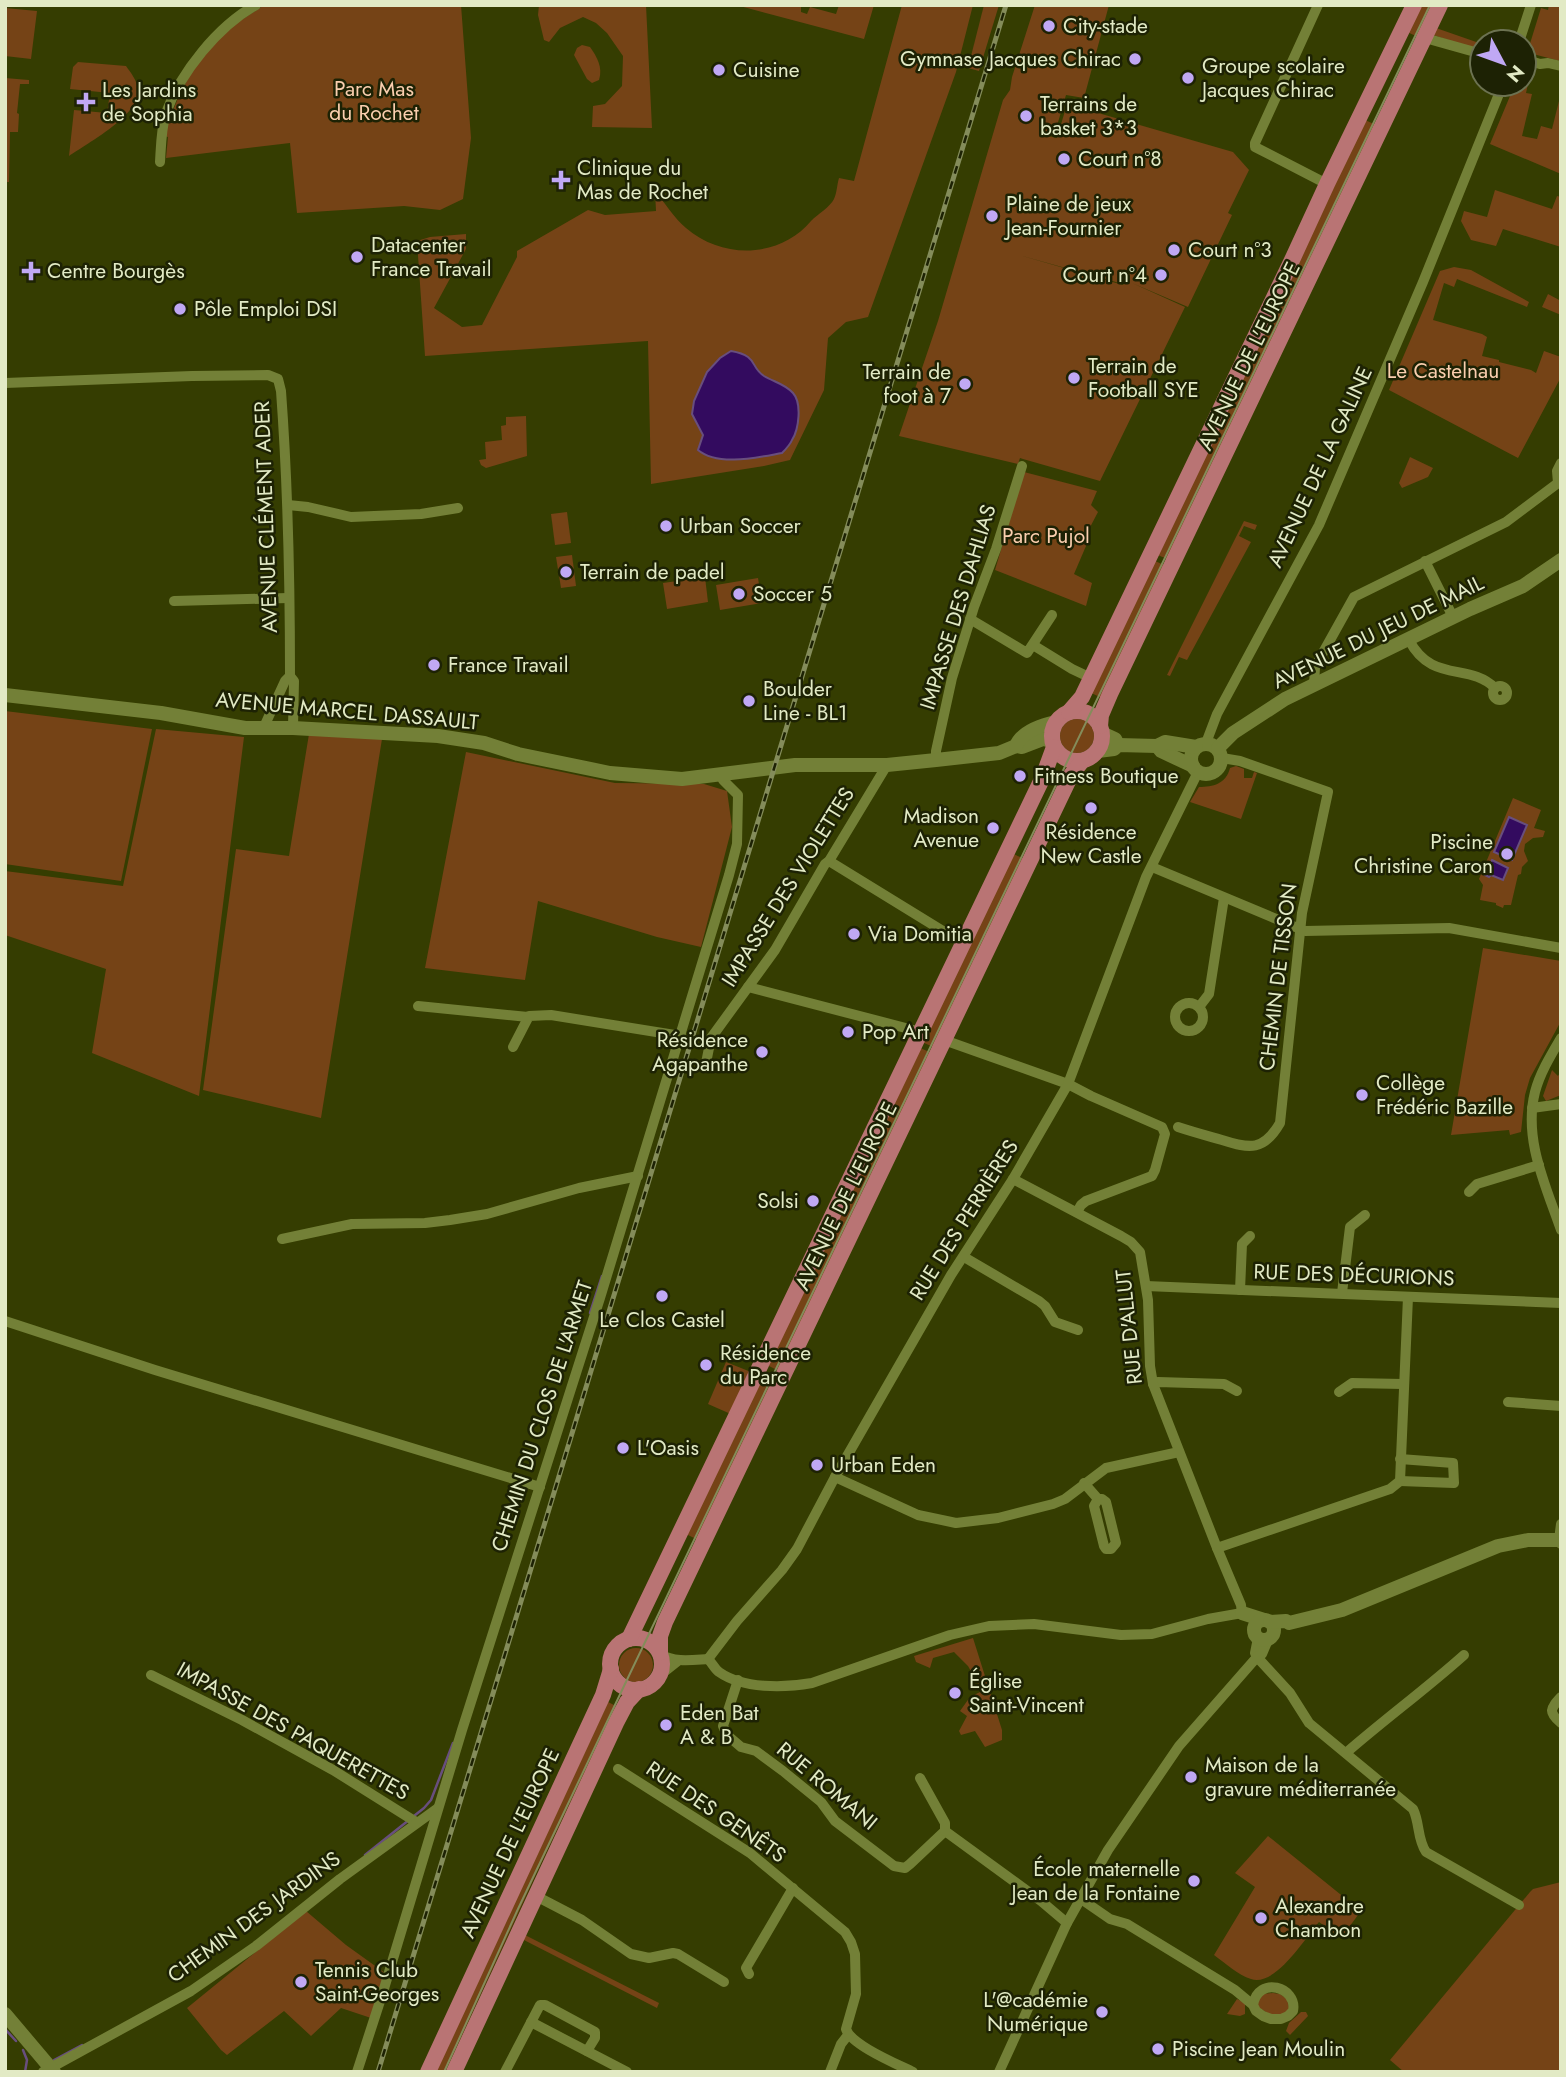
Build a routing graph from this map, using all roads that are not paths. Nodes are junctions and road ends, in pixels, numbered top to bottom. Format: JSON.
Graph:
{"nodes":[{"id":1,"x":256,"y":5,"type":"edge"},
{"id":2,"x":1318,"y":5,"type":"edge"},
{"id":3,"x":1440,"y":5,"type":"edge"},
{"id":4,"x":1531,"y":5,"type":"edge"},
{"id":5,"x":1411,"y":6,"type":"edge"},
{"id":6,"x":1524,"y":28,"type":"edge"},
{"id":7,"x":1425,"y":38,"type":"junction"},
{"id":8,"x":1468,"y":50,"type":"edge"},
{"id":9,"x":1538,"y":64,"type":"edge"},
{"id":10,"x":1561,"y":66,"type":"edge"},
{"id":11,"x":1497,"y":98,"type":"edge"},
{"id":12,"x":160,"y":162,"type":"dead end"},
{"id":13,"x":1327,"y":184,"type":"junction"},
{"id":14,"x":5,"y":383,"type":"edge"},
{"id":15,"x":1561,"y":463,"type":"edge"},
{"id":16,"x":1022,"y":466,"type":"dead end"},
{"id":17,"x":1559,"y":483,"type":"edge"},
{"id":18,"x":288,"y":505,"type":"junction"},
{"id":19,"x":458,"y":508,"type":"dead end"},
{"id":20,"x":1561,"y":560,"type":"edge"},
{"id":21,"x":1425,"y":561,"type":"junction"},
{"id":22,"x":288,"y":598,"type":"junction"},
{"id":23,"x":174,"y":601,"type":"dead end"},
{"id":24,"x":1052,"y":615,"type":"dead end"},
{"id":25,"x":1453,"y":617,"type":"junction"},
{"id":26,"x":970,"y":620,"type":"junction"},
{"id":27,"x":1409,"y":640,"type":"junction"},
{"id":28,"x":1033,"y":645,"type":"junction"},
{"id":29,"x":290,"y":676,"type":"junction"},
{"id":30,"x":1091,"y":678,"type":"junction"},
{"id":31,"x":1314,"y":685,"type":"junction"},
{"id":32,"x":1495,"y":688,"type":"dead end"},
{"id":33,"x":5,"y":695,"type":"edge"},
{"id":34,"x":1063,"y":717,"type":"junction"},
{"id":35,"x":293,"y":728,"type":"junction"},
{"id":36,"x":263,"y":729,"type":"junction"},
{"id":37,"x":1101,"y":729,"type":"junction"},
{"id":38,"x":1053,"y":744,"type":"junction"},
{"id":39,"x":1118,"y":745,"type":"junction"},
{"id":40,"x":1016,"y":746,"type":"junction"},
{"id":41,"x":1157,"y":746,"type":"junction"},
{"id":42,"x":1210,"y":749,"type":"junction"},
{"id":43,"x":1098,"y":751,"type":"junction"},
{"id":44,"x":936,"y":760,"type":"junction"},
{"id":45,"x":1082,"y":761,"type":"junction"},
{"id":46,"x":887,"y":765,"type":"junction"},
{"id":47,"x":1195,"y":769,"type":"junction"},
{"id":48,"x":721,"y":774,"type":"junction"},
{"id":49,"x":829,"y":861,"type":"junction"},
{"id":50,"x":1152,"y":867,"type":"junction"},
{"id":51,"x":1224,"y":898,"type":"junction"},
{"id":52,"x":1301,"y":930,"type":"junction"},
{"id":53,"x":964,"y":944,"type":"junction"},
{"id":54,"x":1561,"y":948,"type":"edge"},
{"id":55,"x":748,"y":987,"type":"junction"},
{"id":56,"x":418,"y":1006,"type":"dead end"},
{"id":57,"x":1199,"y":1007,"type":"dead end"},
{"id":58,"x":528,"y":1017,"type":"junction"},
{"id":59,"x":922,"y":1032,"type":"junction"},
{"id":60,"x":678,"y":1035,"type":"junction"},
{"id":61,"x":1561,"y":1038,"type":"edge"},
{"id":62,"x":944,"y":1040,"type":"junction"},
{"id":63,"x":513,"y":1047,"type":"dead end"},
{"id":64,"x":705,"y":1068,"type":"dead end"},
{"id":65,"x":1068,"y":1084,"type":"junction"},
{"id":66,"x":1561,"y":1104,"type":"edge"},
{"id":67,"x":1532,"y":1108,"type":"junction"},
{"id":68,"x":1178,"y":1127,"type":"dead end"},
{"id":69,"x":1539,"y":1165,"type":"junction"},
{"id":70,"x":634,"y":1177,"type":"junction"},
{"id":71,"x":1013,"y":1179,"type":"junction"},
{"id":72,"x":1469,"y":1192,"type":"dead end"},
{"id":73,"x":1077,"y":1212,"type":"junction"},
{"id":74,"x":1365,"y":1215,"type":"dead end"},
{"id":75,"x":1561,"y":1230,"type":"edge"},
{"id":76,"x":1250,"y":1236,"type":"dead end"},
{"id":77,"x":282,"y":1239,"type":"dead end"},
{"id":78,"x":964,"y":1257,"type":"junction"},
{"id":79,"x":1146,"y":1286,"type":"junction"},
{"id":80,"x":1240,"y":1290,"type":"junction"},
{"id":81,"x":1342,"y":1293,"type":"junction"},
{"id":82,"x":1408,"y":1297,"type":"junction"},
{"id":83,"x":1561,"y":1303,"type":"edge"},
{"id":84,"x":5,"y":1321,"type":"edge"},
{"id":85,"x":1078,"y":1330,"type":"dead end"},
{"id":86,"x":1153,"y":1384,"type":"junction"},
{"id":87,"x":1403,"y":1384,"type":"junction"},
{"id":88,"x":1237,"y":1391,"type":"dead end"},
{"id":89,"x":1339,"y":1392,"type":"dead end"},
{"id":90,"x":1508,"y":1402,"type":"dead end"},
{"id":91,"x":1561,"y":1406,"type":"edge"},
{"id":92,"x":1179,"y":1452,"type":"junction"},
{"id":93,"x":1400,"y":1459,"type":"junction"},
{"id":94,"x":835,"y":1477,"type":"junction"},
{"id":95,"x":1400,"y":1481,"type":"junction"},
{"id":96,"x":1084,"y":1483,"type":"junction"},
{"id":97,"x":540,"y":1488,"type":"junction"},
{"id":98,"x":1098,"y":1499,"type":"dead end"},
{"id":99,"x":1561,"y":1524,"type":"edge"},
{"id":100,"x":1560,"y":1541,"type":"edge"},
{"id":101,"x":1217,"y":1548,"type":"junction"},
{"id":102,"x":1242,"y":1613,"type":"junction"},
{"id":103,"x":1264,"y":1631,"type":"junction"},
{"id":104,"x":629,"y":1639,"type":"junction"},
{"id":105,"x":660,"y":1653,"type":"junction"},
{"id":106,"x":1464,"y":1655,"type":"dead end"},
{"id":107,"x":1257,"y":1657,"type":"junction"},
{"id":108,"x":708,"y":1659,"type":"junction"},
{"id":109,"x":679,"y":1660,"type":"junction"},
{"id":110,"x":611,"y":1669,"type":"junction"},
{"id":111,"x":151,"y":1675,"type":"dead end"},
{"id":112,"x":660,"y":1675,"type":"junction"},
{"id":113,"x":738,"y":1680,"type":"junction"},
{"id":114,"x":639,"y":1689,"type":"junction"},
{"id":115,"x":1561,"y":1697,"type":"edge"},
{"id":116,"x":1561,"y":1723,"type":"edge"},
{"id":117,"x":1346,"y":1753,"type":"junction"},
{"id":118,"x":618,"y":1769,"type":"dead end"},
{"id":119,"x":920,"y":1778,"type":"dead end"},
{"id":120,"x":438,"y":1808,"type":"junction"},
{"id":121,"x":416,"y":1822,"type":"junction"},
{"id":122,"x":945,"y":1831,"type":"junction"},
{"id":123,"x":793,"y":1888,"type":"junction"},
{"id":124,"x":534,"y":1895,"type":"junction"},
{"id":125,"x":1081,"y":1899,"type":"junction"},
{"id":126,"x":1519,"y":1905,"type":"dead end"},
{"id":127,"x":1067,"y":1923,"type":"junction"},
{"id":128,"x":749,"y":1974,"type":"dead end"},
{"id":129,"x":724,"y":1982,"type":"dead end"},
{"id":130,"x":1261,"y":1989,"type":"junction"},
{"id":131,"x":1235,"y":1990,"type":"junction"},
{"id":132,"x":1253,"y":2005,"type":"junction"},
{"id":133,"x":5,"y":2014,"type":"edge"},
{"id":134,"x":531,"y":2021,"type":"junction"},
{"id":135,"x":848,"y":2035,"type":"junction"},
{"id":136,"x":587,"y":2051,"type":"junction"},
{"id":137,"x":49,"y":2071,"type":"edge"},
{"id":138,"x":357,"y":2072,"type":"edge"},
{"id":139,"x":428,"y":2072,"type":"edge"},
{"id":140,"x":454,"y":2072,"type":"edge"},
{"id":141,"x":505,"y":2072,"type":"edge"},
{"id":142,"x":627,"y":2072,"type":"edge"},
{"id":143,"x":831,"y":2072,"type":"edge"},
{"id":144,"x":913,"y":2072,"type":"edge"},
{"id":145,"x":999,"y":2072,"type":"edge"}],
"edges":[{"from":1,"to":12,"type":"street"},
{"from":2,"to":13,"type":"street"},
{"from":3,"to":7,"type":"main road","name":"AVENUE DE L'EUROPE"},
{"from":4,"to":6,"type":"street"},
{"from":5,"to":13,"type":"main road","name":"AVENUE DE L'EUROPE"},
{"from":7,"to":8,"type":"street"},
{"from":7,"to":37,"type":"main road","name":"AVENUE DE L'EUROPE"},
{"from":9,"to":10,"type":"street"},
{"from":11,"to":42,"type":"street","name":"AVENUE DE LA GALINE"},
{"from":13,"to":30,"type":"main road","name":"AVENUE DE L'EUROPE"},
{"from":14,"to":18,"type":"street","name":"AVENUE CLÉMENT ADER"},
{"from":15,"to":17,"type":"street"},
{"from":16,"to":26,"type":"street","name":"IMPASSE DES DAHLIAS"},
{"from":17,"to":21,"type":"street"},
{"from":18,"to":19,"type":"street"},
{"from":18,"to":22,"type":"street","name":"AVENUE CLÉMENT ADER"},
{"from":20,"to":25,"type":"street","name":"AVENUE DU JEU DE MAIL"},
{"from":21,"to":25,"type":"street"},
{"from":21,"to":31,"type":"street"},
{"from":22,"to":23,"type":"street"},
{"from":22,"to":29,"type":"street","name":"AVENUE CLÉMENT ADER"},
{"from":24,"to":28,"type":"street"},
{"from":25,"to":27,"type":"street","name":"AVENUE DU JEU DE MAIL"},
{"from":26,"to":28,"type":"street"},
{"from":26,"to":44,"type":"street","name":"IMPASSE DES DAHLIAS"},
{"from":27,"to":31,"type":"street","name":"AVENUE DU JEU DE MAIL"},
{"from":27,"to":32,"type":"street"},
{"from":28,"to":30,"type":"street"},
{"from":29,"to":35,"type":"street","name":"AVENUE CLÉMENT ADER"},
{"from":29,"to":36,"type":"street"},
{"from":30,"to":34,"type":"main road","name":"AVENUE DE L'EUROPE"},
{"from":31,"to":42,"type":"street","name":"AVENUE DU JEU DE MAIL"},
{"from":33,"to":36,"type":"street","name":"AVENUE MARCEL DASSAULT"},
{"from":34,"to":37,"type":"main road"},
{"from":34,"to":38,"type":"main road"},
{"from":34,"to":40,"type":"street","name":"AVENUE MARCEL DASSAULT"},
{"from":35,"to":36,"type":"street","name":"AVENUE MARCEL DASSAULT"},
{"from":35,"to":48,"type":"street","name":"AVENUE MARCEL DASSAULT"},
{"from":37,"to":39,"type":"street"},
{"from":37,"to":43,"type":"main road"},
{"from":38,"to":40,"type":"street","name":"AVENUE MARCEL DASSAULT"},
{"from":38,"to":45,"type":"main road"},
{"from":38,"to":53,"type":"main road","name":"AVENUE DE L'EUROPE"},
{"from":39,"to":41,"type":"street"},
{"from":39,"to":43,"type":"street"},
{"from":40,"to":44,"type":"street","name":"AVENUE MARCEL DASSAULT"},
{"from":41,"to":42,"type":"street"},
{"from":41,"to":47,"type":"street"},
{"from":42,"to":47,"type":"street"},
{"from":42,"to":47,"type":"street","name":"AVENUE DU JEU DE MAIL"},
{"from":42,"to":52,"type":"street","name":"CHEMIN DE TISSON"},
{"from":43,"to":45,"type":"main road"},
{"from":44,"to":46,"type":"street","name":"AVENUE MARCEL DASSAULT"},
{"from":45,"to":62,"type":"main road","name":"AVENUE DE L'EUROPE"},
{"from":46,"to":48,"type":"street","name":"AVENUE MARCEL DASSAULT"},
{"from":46,"to":49,"type":"street","name":"IMPASSE DES VIOLETTES"},
{"from":47,"to":50,"type":"street","name":"RUE DES PERRIÈRES"},
{"from":48,"to":60,"type":"street","name":"CHEMIN DU CLOS DE L'ARMET"},
{"from":49,"to":53,"type":"street"},
{"from":49,"to":55,"type":"street","name":"IMPASSE DES VIOLETTES"},
{"from":50,"to":51,"type":"street"},
{"from":50,"to":65,"type":"street","name":"RUE DES PERRIÈRES"},
{"from":51,"to":52,"type":"street"},
{"from":51,"to":57,"type":"street"},
{"from":52,"to":54,"type":"street"},
{"from":52,"to":68,"type":"street","name":"CHEMIN DE TISSON"},
{"from":53,"to":59,"type":"main road","name":"AVENUE DE L'EUROPE"},
{"from":55,"to":59,"type":"street"},
{"from":55,"to":64,"type":"street","name":"IMPASSE DES VIOLETTES"},
{"from":56,"to":58,"type":"street"},
{"from":58,"to":60,"type":"street"},
{"from":58,"to":63,"type":"street"},
{"from":59,"to":104,"type":"main road","name":"AVENUE DE L'EUROPE"},
{"from":60,"to":70,"type":"street","name":"CHEMIN DU CLOS DE L'ARMET"},
{"from":61,"to":67,"type":"street"},
{"from":62,"to":65,"type":"street"},
{"from":62,"to":105,"type":"main road","name":"AVENUE DE L'EUROPE"},
{"from":65,"to":71,"type":"street","name":"RUE DES PERRIÈRES"},
{"from":65,"to":73,"type":"street"},
{"from":66,"to":67,"type":"street"},
{"from":67,"to":69,"type":"street"},
{"from":69,"to":72,"type":"street"},
{"from":69,"to":75,"type":"street"},
{"from":70,"to":77,"type":"street"},
{"from":70,"to":97,"type":"street","name":"CHEMIN DU CLOS DE L'ARMET"},
{"from":71,"to":73,"type":"street","name":"RUE D'ALLUT"},
{"from":71,"to":78,"type":"street","name":"RUE DES PERRIÈRES"},
{"from":73,"to":79,"type":"street","name":"RUE D'ALLUT"},
{"from":74,"to":81,"type":"street"},
{"from":76,"to":80,"type":"street"},
{"from":78,"to":85,"type":"street"},
{"from":78,"to":94,"type":"street","name":"RUE DES PERRIÈRES"},
{"from":79,"to":80,"type":"street","name":"RUE DES DÉCURIONS"},
{"from":79,"to":86,"type":"street","name":"RUE D'ALLUT"},
{"from":80,"to":81,"type":"street","name":"RUE DES DÉCURIONS"},
{"from":81,"to":82,"type":"street","name":"RUE DES DÉCURIONS"},
{"from":82,"to":83,"type":"street","name":"RUE DES DÉCURIONS"},
{"from":82,"to":87,"type":"street"},
{"from":84,"to":97,"type":"street"},
{"from":86,"to":88,"type":"street"},
{"from":86,"to":92,"type":"street","name":"RUE D'ALLUT"},
{"from":87,"to":89,"type":"street"},
{"from":87,"to":93,"type":"street"},
{"from":90,"to":91,"type":"street"},
{"from":92,"to":96,"type":"street"},
{"from":92,"to":101,"type":"street","name":"RUE D'ALLUT"},
{"from":93,"to":95,"type":"street"},
{"from":93,"to":95,"type":"street"},
{"from":94,"to":96,"type":"street"},
{"from":94,"to":108,"type":"street","name":"RUE DES PERRIÈRES"},
{"from":95,"to":101,"type":"street"},
{"from":96,"to":98,"type":"street"},
{"from":97,"to":120,"type":"street","name":"CHEMIN DU CLOS DE L'ARMET"},
{"from":99,"to":100,"type":"street"},
{"from":100,"to":103,"type":"street"},
{"from":101,"to":102,"type":"street","name":"RUE D'ALLUT"},
{"from":102,"to":103,"type":"street"},
{"from":102,"to":113,"type":"street"},
{"from":103,"to":107,"type":"street"},
{"from":104,"to":105,"type":"main road"},
{"from":104,"to":110,"type":"main road"},
{"from":105,"to":109,"type":"street"},
{"from":105,"to":112,"type":"main road"},
{"from":106,"to":117,"type":"street"},
{"from":107,"to":117,"type":"street"},
{"from":107,"to":125,"type":"street"},
{"from":108,"to":109,"type":"street"},
{"from":108,"to":113,"type":"street"},
{"from":109,"to":112,"type":"street"},
{"from":110,"to":114,"type":"main road"},
{"from":110,"to":139,"type":"main road","name":"AVENUE DE L'EUROPE"},
{"from":111,"to":121,"type":"street","name":"IMPASSE DES PAQUERETTES"},
{"from":112,"to":114,"type":"main road"},
{"from":113,"to":122,"type":"street","name":"RUE ROMANI"},
{"from":114,"to":124,"type":"main road"},
{"from":115,"to":116,"type":"street"},
{"from":117,"to":126,"type":"street"},
{"from":118,"to":123,"type":"street","name":"RUE DES GENÊTS"},
{"from":119,"to":122,"type":"street"},
{"from":120,"to":121,"type":"street","name":"CHEMIN DES JARDINS"},
{"from":120,"to":138,"type":"street","name":"CHEMIN DU CLOS DE L'ARMET"},
{"from":121,"to":137,"type":"street","name":"CHEMIN DES JARDINS"},
{"from":122,"to":127,"type":"street"},
{"from":123,"to":128,"type":"street","name":"RUE DES GENÊTS"},
{"from":123,"to":135,"type":"street","name":"RUE DES GENÊTS"},
{"from":124,"to":129,"type":"street"},
{"from":124,"to":140,"type":"main road"},
{"from":125,"to":127,"type":"street"},
{"from":125,"to":131,"type":"street"},
{"from":127,"to":145,"type":"street"},
{"from":130,"to":131,"type":"street"},
{"from":130,"to":132,"type":"street"},
{"from":130,"to":132,"type":"street"},
{"from":131,"to":132,"type":"street"},
{"from":133,"to":137,"type":"street"},
{"from":134,"to":136,"type":"street"},
{"from":134,"to":136,"type":"street"},
{"from":134,"to":141,"type":"street"},
{"from":135,"to":143,"type":"street","name":"RUE DES GENÊTS"},
{"from":135,"to":144,"type":"street"},
{"from":136,"to":142,"type":"street"}]}
